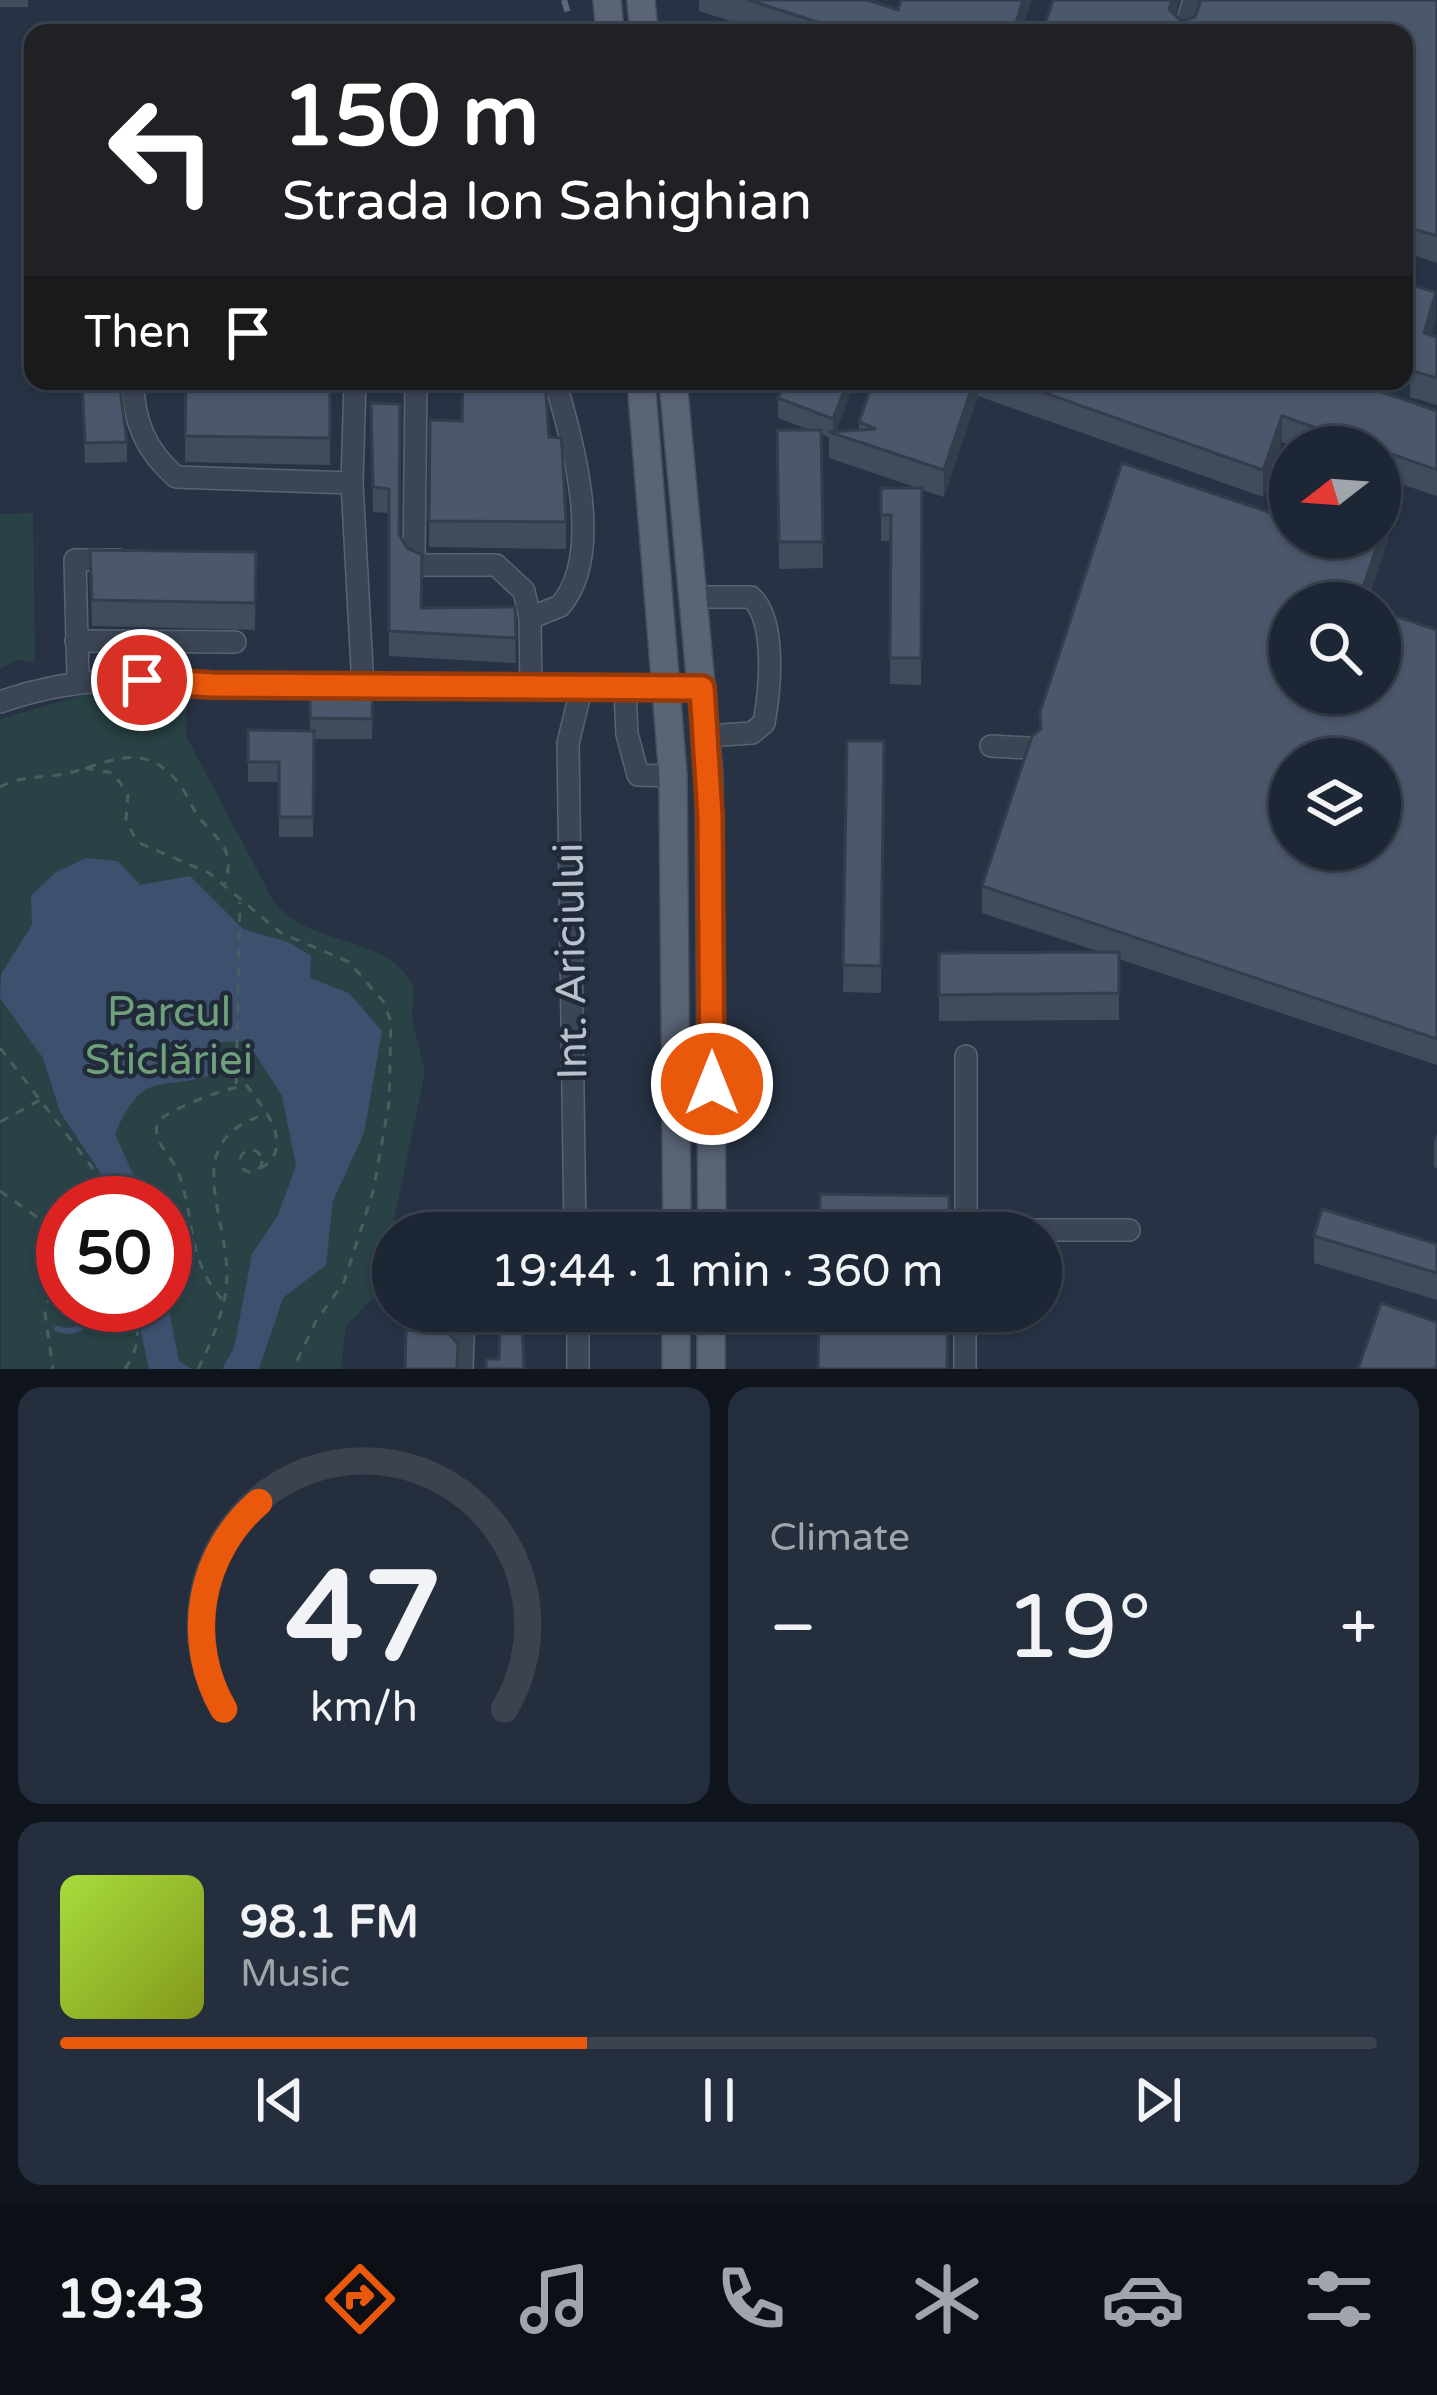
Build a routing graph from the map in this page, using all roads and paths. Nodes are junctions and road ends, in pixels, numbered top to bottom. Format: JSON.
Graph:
{"nodes":[{"id":1,"x":134,"y":390,"type":"edge"},
{"id":2,"x":355,"y":390,"type":"edge"},
{"id":3,"x":416,"y":390,"type":"edge"},
{"id":4,"x":557,"y":390,"type":"edge"},
{"id":5,"x":642,"y":390,"type":"edge"},
{"id":6,"x":674,"y":390,"type":"edge"},
{"id":7,"x":352,"y":483,"type":"junction"},
{"id":8,"x":139,"y":561,"type":"edge"},
{"id":9,"x":693,"y":597,"type":"junction"},
{"id":10,"x":530,"y":618,"type":"junction"},
{"id":11,"x":76,"y":641,"type":"junction"},
{"id":12,"x":235,"y":642,"type":"dead end"},
{"id":13,"x":78,"y":680,"type":"junction"},
{"id":14,"x":363,"y":686,"type":"junction"},
{"id":15,"x":531,"y":688,"type":"junction"},
{"id":16,"x":702,"y":688,"type":"junction"},
{"id":17,"x":667,"y":689,"type":"junction"},
{"id":18,"x":581,"y":690,"type":"junction"},
{"id":19,"x":625,"y":690,"type":"junction"},
{"id":20,"x":0,"y":702,"type":"edge"},
{"id":21,"x":707,"y":736,"type":"junction"},
{"id":22,"x":991,"y":746,"type":"dead end"},
{"id":23,"x":1028,"y":748,"type":"edge"},
{"id":24,"x":85,"y":768,"type":"junction"},
{"id":25,"x":674,"y":776,"type":"junction"},
{"id":26,"x":0,"y":787,"type":"edge"},
{"id":27,"x":225,"y":884,"type":"junction"},
{"id":28,"x":240,"y":901,"type":"junction"},
{"id":29,"x":0,"y":1048,"type":"edge"},
{"id":30,"x":966,"y":1056,"type":"dead end"},
{"id":31,"x":237,"y":1086,"type":"junction"},
{"id":32,"x":40,"y":1100,"type":"junction"},
{"id":33,"x":267,"y":1114,"type":"junction"},
{"id":34,"x":0,"y":1122,"type":"edge"},
{"id":35,"x":257,"y":1170,"type":"dead end"},
{"id":36,"x":98,"y":1176,"type":"edge"},
{"id":37,"x":0,"y":1191,"type":"edge"},
{"id":38,"x":574,"y":1212,"type":"edge"},
{"id":39,"x":677,"y":1212,"type":"edge"},
{"id":40,"x":713,"y":1212,"type":"edge"},
{"id":41,"x":966,"y":1212,"type":"edge"},
{"id":42,"x":36,"y":1216,"type":"edge"},
{"id":43,"x":1062,"y":1230,"type":"edge"},
{"id":44,"x":1129,"y":1230,"type":"dead end"},
{"id":45,"x":223,"y":1300,"type":"junction"},
{"id":46,"x":48,"y":1332,"type":"edge"},
{"id":47,"x":138,"y":1332,"type":"edge"},
{"id":48,"x":463,"y":1332,"type":"edge"},
{"id":49,"x":578,"y":1332,"type":"edge"},
{"id":50,"x":676,"y":1332,"type":"edge"},
{"id":51,"x":711,"y":1332,"type":"edge"},
{"id":52,"x":965,"y":1332,"type":"edge"},
{"id":53,"x":53,"y":1369,"type":"edge"},
{"id":54,"x":125,"y":1369,"type":"edge"},
{"id":55,"x":198,"y":1369,"type":"edge"},
{"id":56,"x":293,"y":1369,"type":"edge"},
{"id":57,"x":462,"y":1369,"type":"edge"},
{"id":58,"x":578,"y":1369,"type":"edge"},
{"id":59,"x":676,"y":1369,"type":"edge"},
{"id":60,"x":711,"y":1369,"type":"edge"},
{"id":61,"x":965,"y":1369,"type":"edge"}],
"edges":[{"from":1,"to":7,"type":"street"},
{"from":2,"to":7,"type":"street"},
{"from":3,"to":10,"type":"street"},
{"from":4,"to":10,"type":"street"},
{"from":5,"to":17,"type":"main road"},
{"from":6,"to":9,"type":"main road"},
{"from":7,"to":14,"type":"street"},
{"from":8,"to":11,"type":"street"},
{"from":9,"to":16,"type":"main road"},
{"from":9,"to":21,"type":"street"},
{"from":10,"to":15,"type":"street"},
{"from":11,"to":12,"type":"street"},
{"from":11,"to":13,"type":"street"},
{"from":13,"to":14,"type":"street"},
{"from":13,"to":20,"type":"street"},
{"from":14,"to":15,"type":"street"},
{"from":15,"to":18,"type":"street"},
{"from":16,"to":17,"type":"street"},
{"from":16,"to":21,"type":"main road"},
{"from":17,"to":19,"type":"street"},
{"from":17,"to":25,"type":"main road"},
{"from":18,"to":19,"type":"street"},
{"from":18,"to":38,"type":"street","name":"Int. Ariciului"},
{"from":19,"to":25,"type":"street"},
{"from":21,"to":40,"type":"main road"},
{"from":22,"to":23,"type":"street"},
{"from":24,"to":26,"type":"path"},
{"from":24,"to":27,"type":"path"},
{"from":24,"to":27,"type":"path"},
{"from":25,"to":39,"type":"main road"},
{"from":27,"to":28,"type":"path"},
{"from":28,"to":31,"type":"path"},
{"from":28,"to":56,"type":"path"},
{"from":29,"to":32,"type":"path"},
{"from":30,"to":41,"type":"street"},
{"from":31,"to":33,"type":"path"},
{"from":31,"to":45,"type":"path"},
{"from":32,"to":34,"type":"path"},
{"from":32,"to":36,"type":"path"},
{"from":33,"to":35,"type":"path"},
{"from":33,"to":45,"type":"path"},
{"from":37,"to":42,"type":"path"},
{"from":43,"to":44,"type":"street"},
{"from":45,"to":55,"type":"path"},
{"from":46,"to":53,"type":"path"},
{"from":47,"to":54,"type":"path"},
{"from":48,"to":57,"type":"street"},
{"from":49,"to":58,"type":"street"},
{"from":50,"to":59,"type":"main road"},
{"from":51,"to":60,"type":"main road"},
{"from":52,"to":61,"type":"street"}]}
